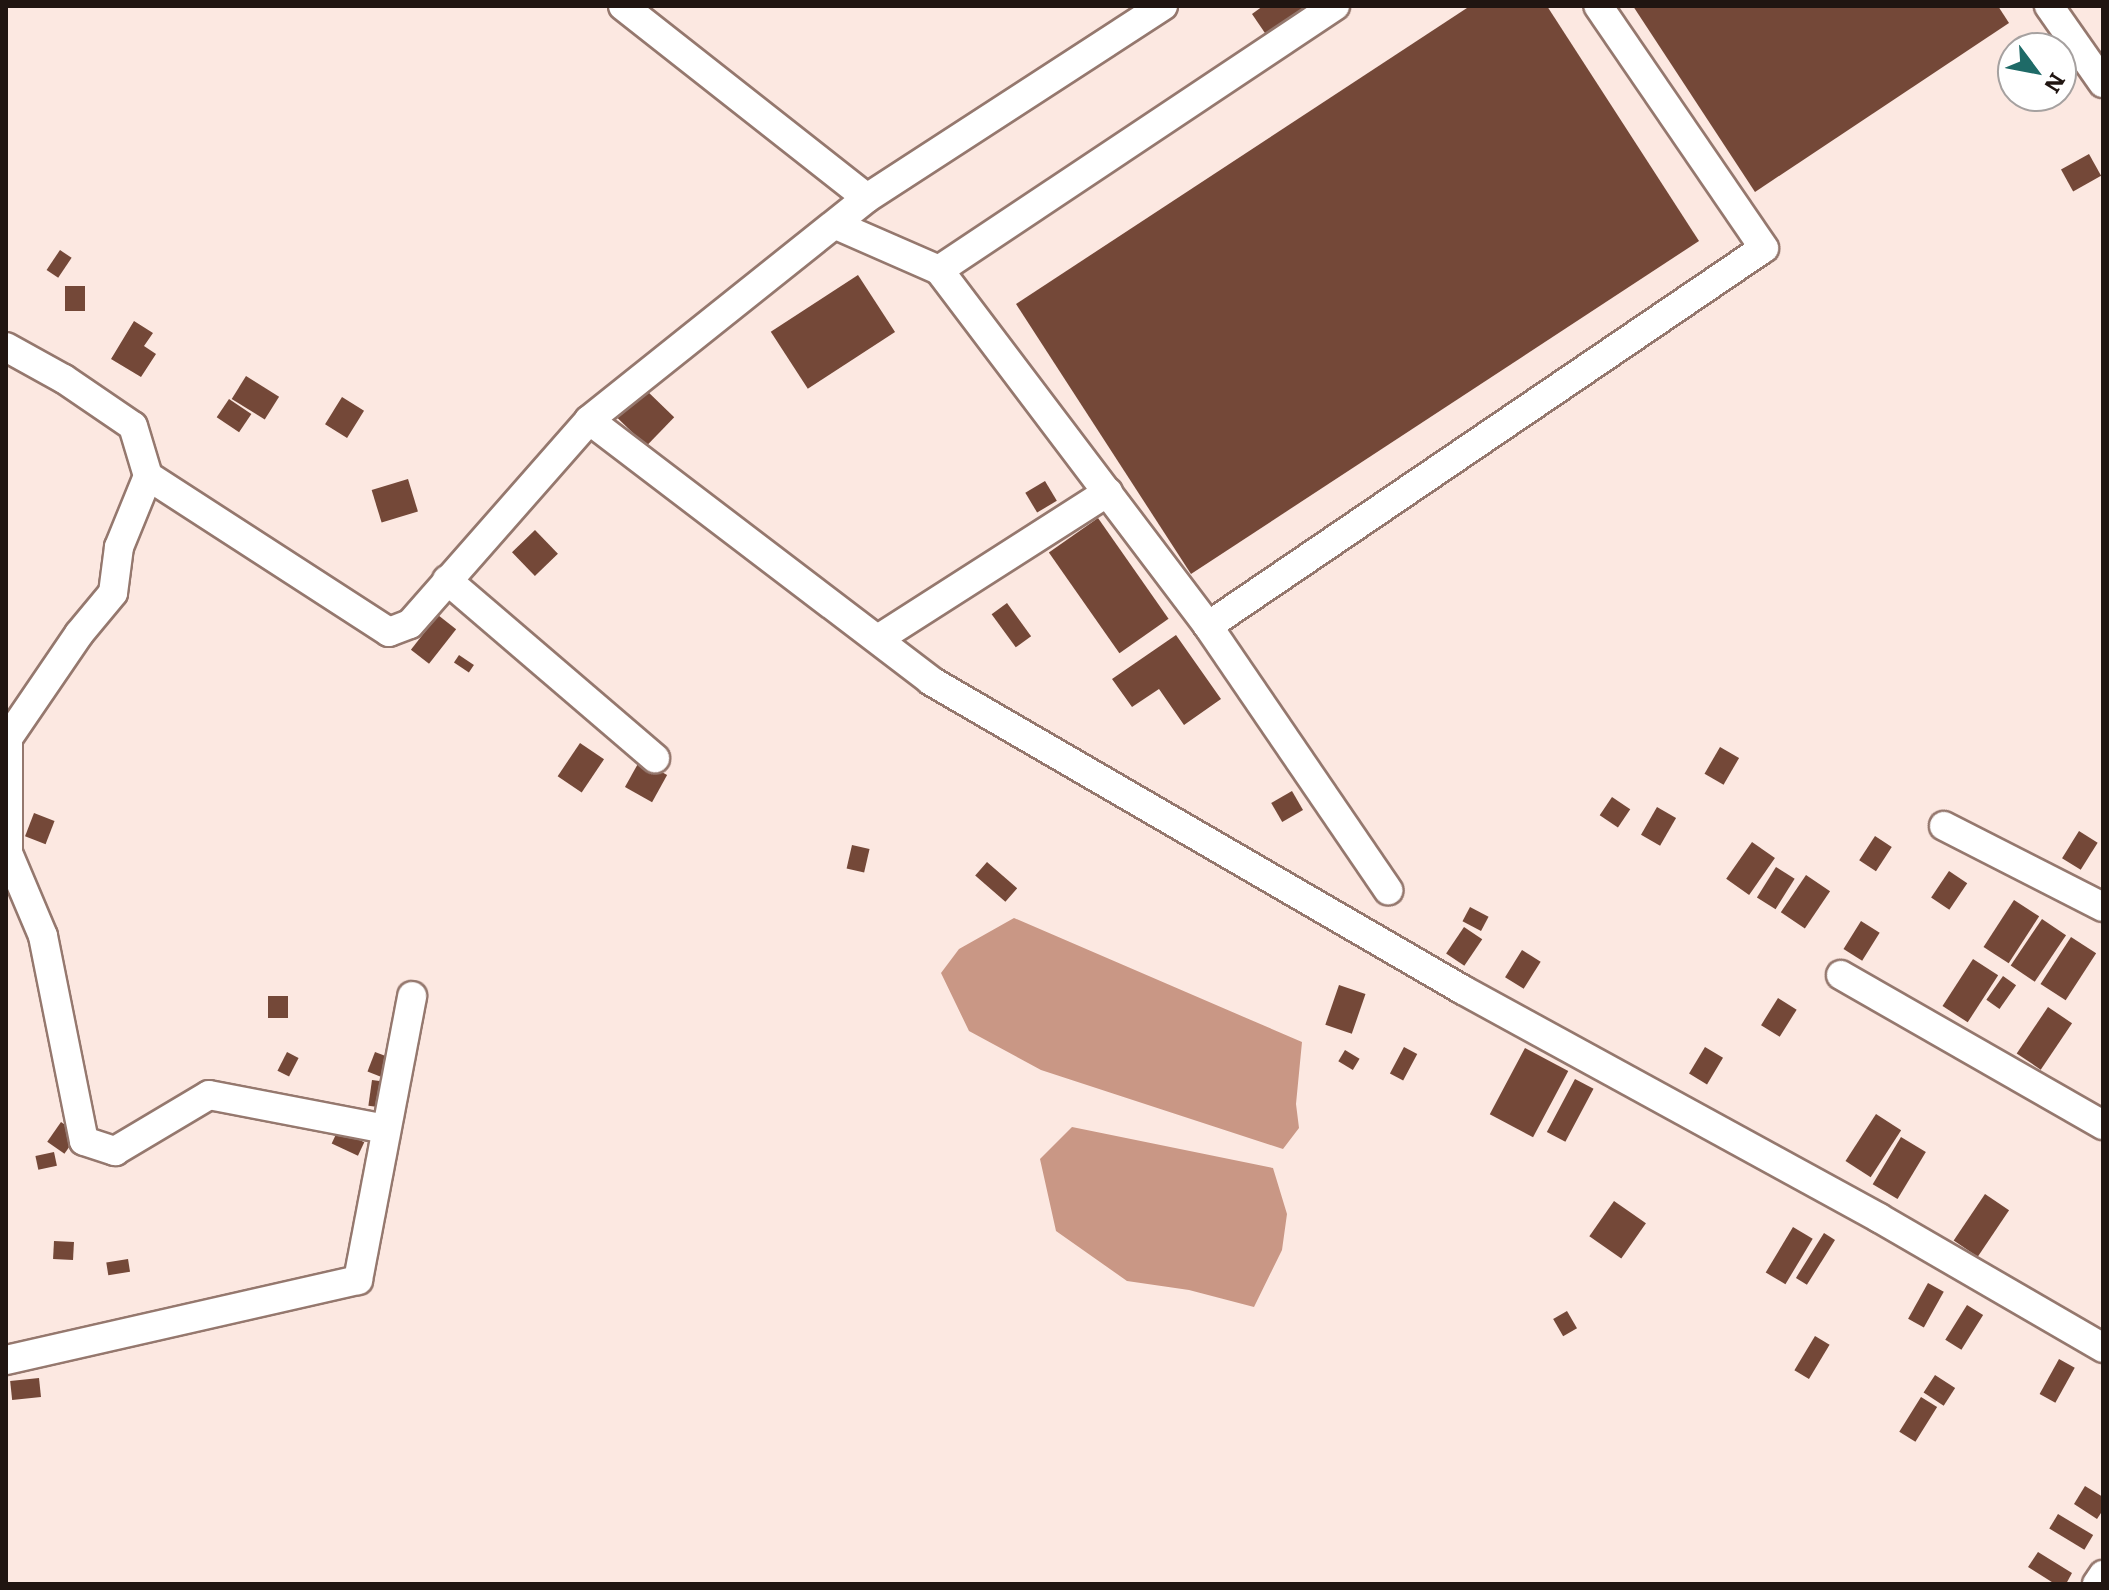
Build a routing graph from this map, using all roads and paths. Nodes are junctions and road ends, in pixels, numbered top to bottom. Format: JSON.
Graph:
{"nodes":[{"id":1,"x":623,"y":6,"type":"edge"},
{"id":2,"x":1163,"y":6,"type":"edge"},
{"id":3,"x":1335,"y":6,"type":"edge"},
{"id":4,"x":1598,"y":6,"type":"edge"},
{"id":5,"x":2049,"y":6,"type":"edge"},
{"id":6,"x":2103,"y":83,"type":"edge"},
{"id":7,"x":867,"y":198,"type":"junction"},
{"id":8,"x":836,"y":225,"type":"junction"},
{"id":9,"x":939,"y":270,"type":"junction"},
{"id":10,"x":6,"y":347,"type":"edge"},
{"id":11,"x":589,"y":420,"type":"junction"},
{"id":12,"x":148,"y":476,"type":"junction"},
{"id":13,"x":1108,"y":492,"type":"junction"},
{"id":14,"x":447,"y":580,"type":"junction"},
{"id":15,"x":1208,"y":626,"type":"junction"},
{"id":16,"x":878,"y":639,"type":"junction"},
{"id":17,"x":655,"y":758,"type":"dead end"},
{"id":18,"x":1944,"y":826,"type":"dead end"},
{"id":19,"x":1388,"y":890,"type":"dead end"},
{"id":20,"x":2103,"y":907,"type":"edge"},
{"id":21,"x":1841,"y":975,"type":"dead end"},
{"id":22,"x":412,"y":996,"type":"dead end"},
{"id":23,"x":2103,"y":1125,"type":"edge"},
{"id":24,"x":386,"y":1129,"type":"junction"},
{"id":25,"x":2103,"y":1348,"type":"edge"},
{"id":26,"x":6,"y":1360,"type":"edge"},
{"id":27,"x":2103,"y":1575,"type":"edge"},
{"id":28,"x":2097,"y":1584,"type":"edge"}],
"edges":[{"from":1,"to":7,"type":"street"},
{"from":2,"to":7,"type":"street"},
{"from":3,"to":9,"type":"street"},
{"from":4,"to":15,"type":"street"},
{"from":5,"to":6,"type":"street"},
{"from":7,"to":8,"type":"street"},
{"from":8,"to":9,"type":"street"},
{"from":8,"to":11,"type":"street"},
{"from":9,"to":13,"type":"street"},
{"from":10,"to":12,"type":"street"},
{"from":11,"to":14,"type":"street"},
{"from":11,"to":16,"type":"street"},
{"from":12,"to":14,"type":"street"},
{"from":12,"to":24,"type":"street"},
{"from":13,"to":15,"type":"street"},
{"from":13,"to":16,"type":"street"},
{"from":14,"to":17,"type":"street"},
{"from":15,"to":19,"type":"street"},
{"from":16,"to":25,"type":"street"},
{"from":18,"to":20,"type":"street"},
{"from":21,"to":23,"type":"street"},
{"from":22,"to":24,"type":"street"},
{"from":24,"to":26,"type":"street"},
{"from":27,"to":28,"type":"street"}]}
